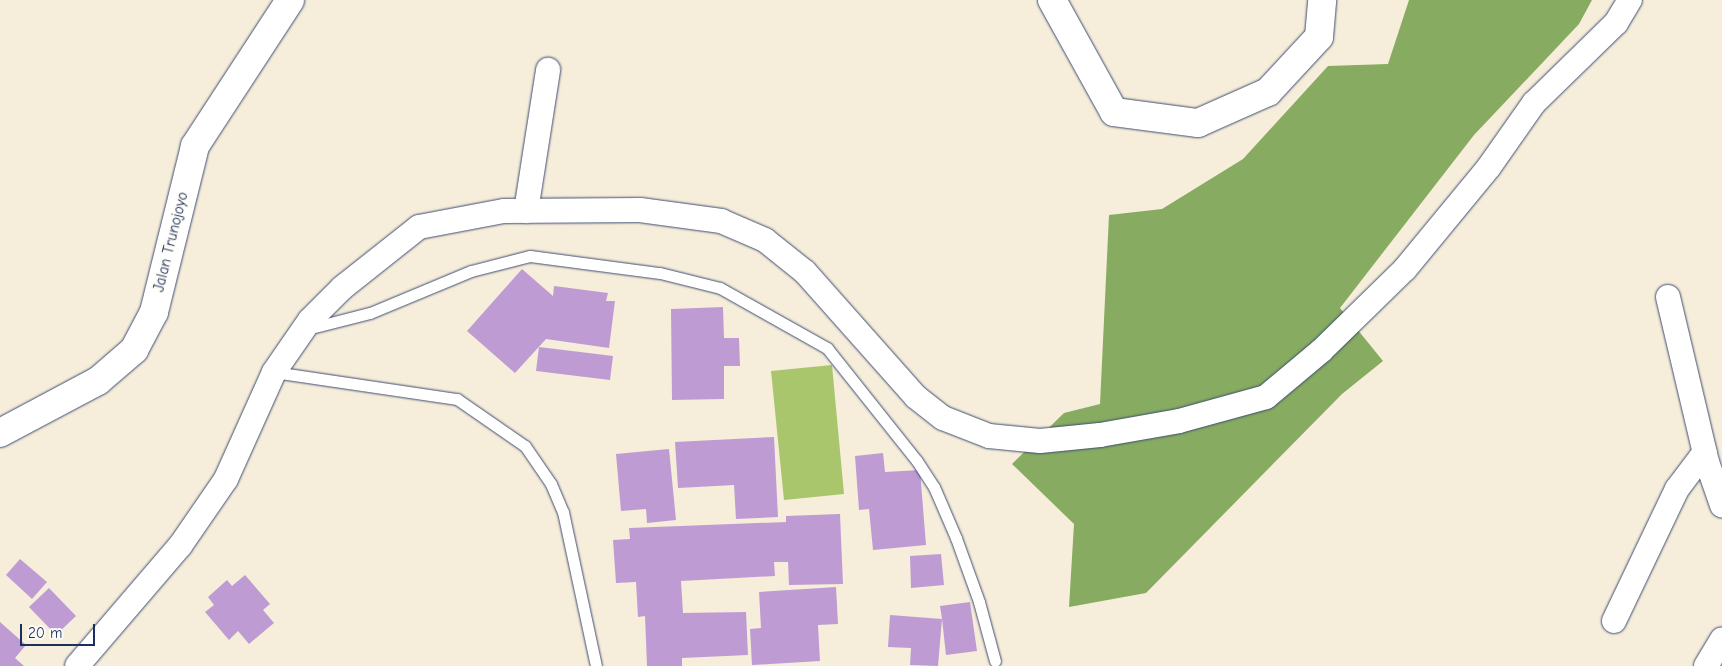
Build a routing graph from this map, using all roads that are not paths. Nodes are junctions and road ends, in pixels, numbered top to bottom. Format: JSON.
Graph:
{"nodes":[{"id":1,"x":290,"y":0,"type":"edge"},
{"id":2,"x":1052,"y":0,"type":"edge"},
{"id":3,"x":1322,"y":0,"type":"edge"},
{"id":4,"x":1630,"y":0,"type":"edge"},
{"id":5,"x":548,"y":70,"type":"dead end"},
{"id":6,"x":526,"y":211,"type":"junction"},
{"id":7,"x":1668,"y":297,"type":"dead end"},
{"id":8,"x":303,"y":330,"type":"junction"},
{"id":9,"x":274,"y":372,"type":"junction"},
{"id":10,"x":0,"y":433,"type":"edge"},
{"id":11,"x":1705,"y":452,"type":"junction"},
{"id":12,"x":1722,"y":505,"type":"edge"},
{"id":13,"x":1614,"y":621,"type":"dead end"},
{"id":14,"x":1722,"y":639,"type":"edge"},
{"id":15,"x":995,"y":661,"type":"dead end"},
{"id":16,"x":77,"y":666,"type":"edge"},
{"id":17,"x":596,"y":666,"type":"edge"},
{"id":18,"x":1706,"y":666,"type":"edge"}],
"edges":[{"from":1,"to":10,"type":"main road","name":"Jalan Trunojoyo"},
{"from":2,"to":3,"type":"main road"},
{"from":4,"to":6,"type":"street"},
{"from":5,"to":6,"type":"street"},
{"from":6,"to":8,"type":"street"},
{"from":7,"to":11,"type":"street"},
{"from":8,"to":9,"type":"street"},
{"from":8,"to":15,"type":"lane"},
{"from":9,"to":16,"type":"street"},
{"from":9,"to":17,"type":"lane"},
{"from":11,"to":12,"type":"street"},
{"from":11,"to":13,"type":"street"},
{"from":14,"to":18,"type":"street"}]}
